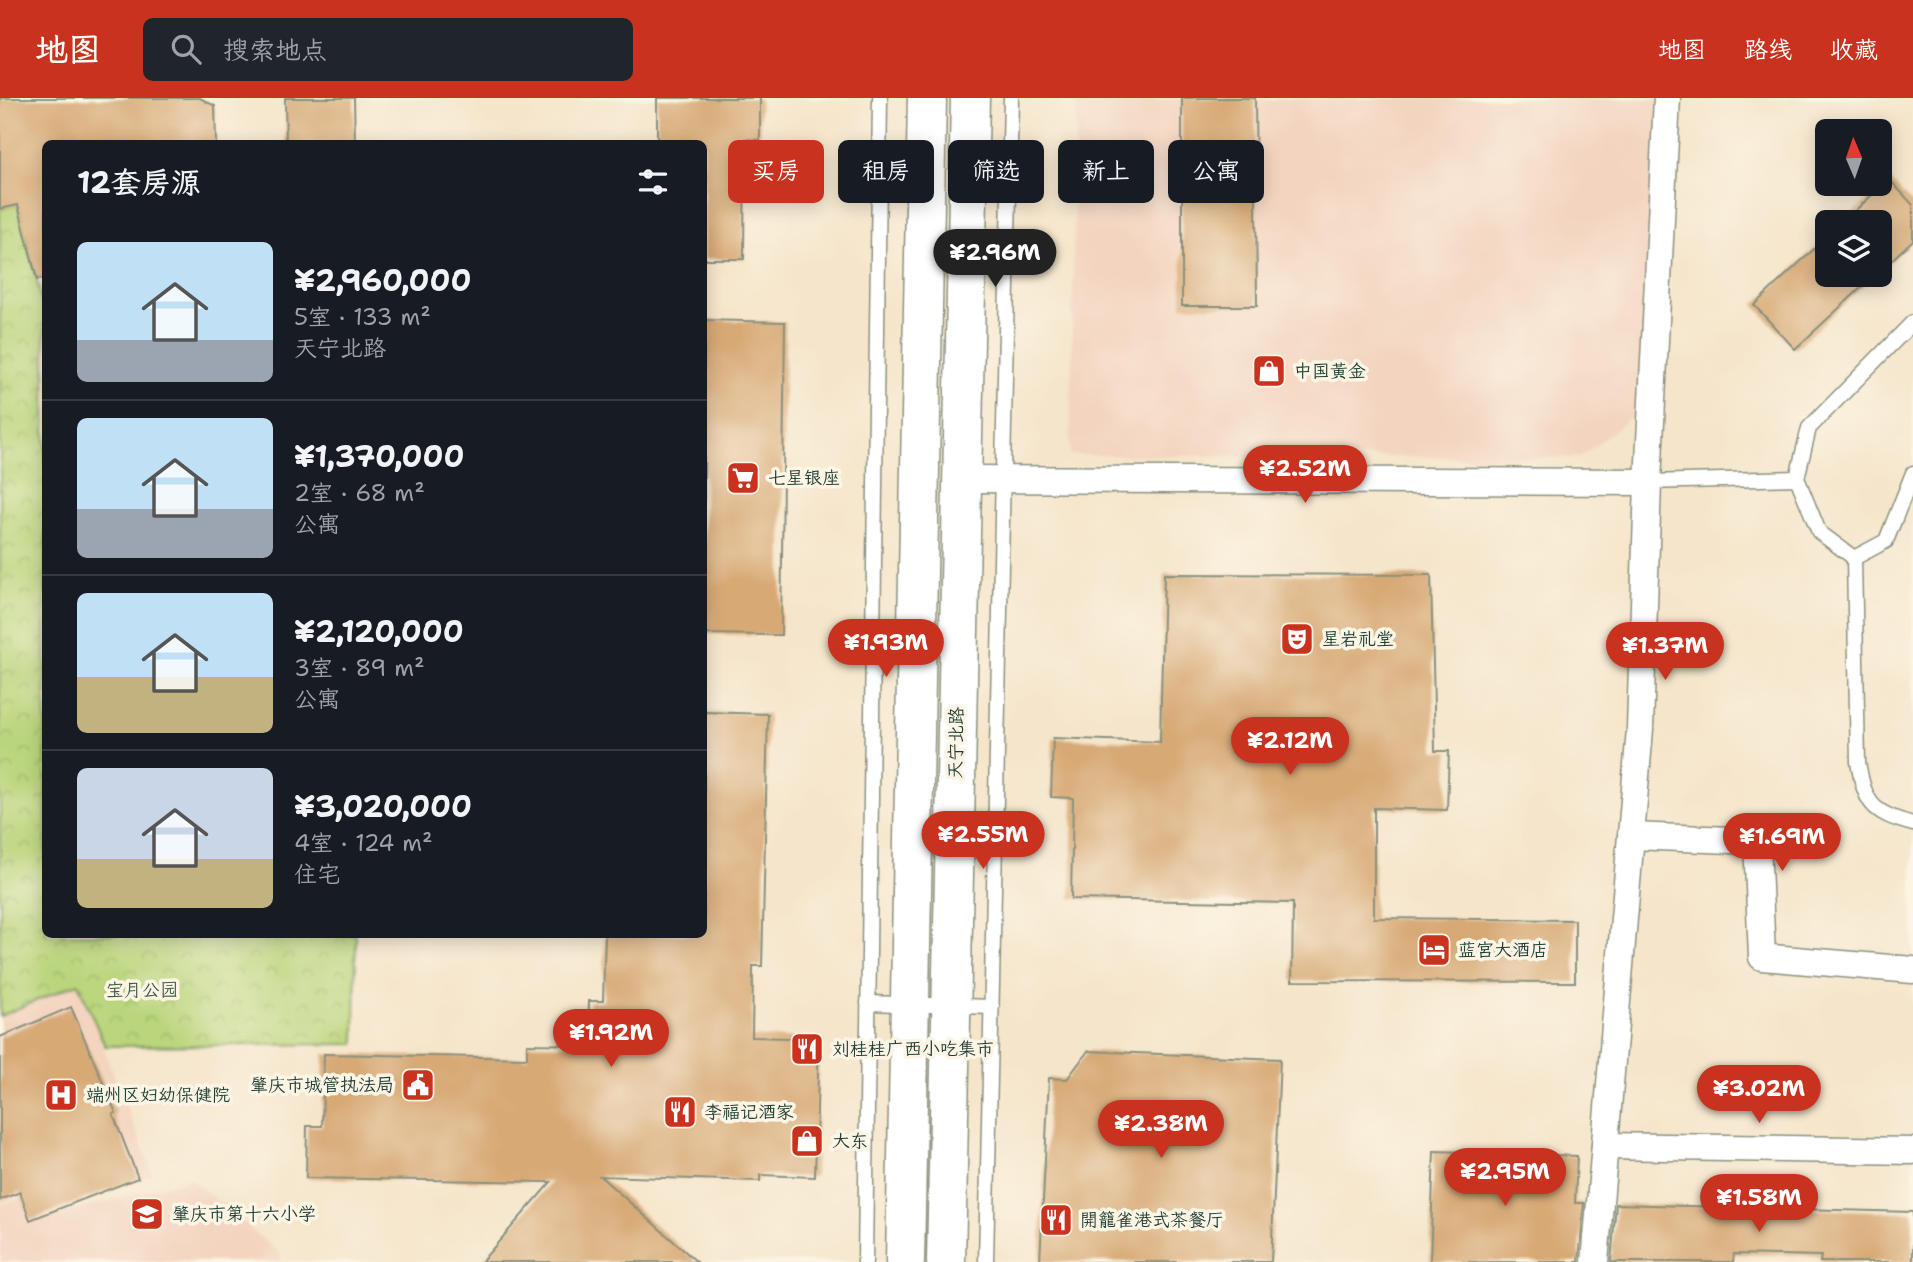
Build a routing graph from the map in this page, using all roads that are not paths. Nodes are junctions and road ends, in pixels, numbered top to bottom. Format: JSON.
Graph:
{"nodes":[{"id":1,"x":880,"y":98,"type":"edge"},
{"id":2,"x":927,"y":98,"type":"edge"},
{"id":3,"x":970,"y":98,"type":"edge"},
{"id":4,"x":1012,"y":98,"type":"edge"},
{"id":5,"x":1667,"y":98,"type":"edge"},
{"id":6,"x":1913,"y":322,"type":"edge"},
{"id":7,"x":1913,"y":473,"type":"edge"},
{"id":8,"x":1797,"y":478,"type":"junction"},
{"id":9,"x":962,"y":479,"type":"junction"},
{"id":10,"x":1003,"y":480,"type":"junction"},
{"id":11,"x":1648,"y":482,"type":"junction"},
{"id":12,"x":1854,"y":558,"type":"junction"},
{"id":13,"x":1913,"y":824,"type":"edge"},
{"id":14,"x":1631,"y":836,"type":"junction"},
{"id":15,"x":1913,"y":970,"type":"edge"},
{"id":16,"x":868,"y":1003,"type":"junction"},
{"id":17,"x":910,"y":1004,"type":"junction"},
{"id":18,"x":951,"y":1005,"type":"junction"},
{"id":19,"x":992,"y":1007,"type":"junction"},
{"id":20,"x":1605,"y":1146,"type":"junction"},
{"id":21,"x":1913,"y":1151,"type":"edge"},
{"id":22,"x":865,"y":1262,"type":"edge"},
{"id":23,"x":905,"y":1262,"type":"edge"},
{"id":24,"x":946,"y":1262,"type":"edge"},
{"id":25,"x":986,"y":1262,"type":"edge"},
{"id":26,"x":1595,"y":1262,"type":"edge"}],
"edges":[{"from":1,"to":16,"type":"lane"},
{"from":2,"to":17,"type":"main road"},
{"from":3,"to":9,"type":"main road","name":"天宁北路"},
{"from":4,"to":10,"type":"lane"},
{"from":5,"to":11,"type":"street"},
{"from":6,"to":8,"type":"lane"},
{"from":7,"to":12,"type":"lane"},
{"from":8,"to":11,"type":"lane"},
{"from":8,"to":12,"type":"lane"},
{"from":9,"to":10,"type":"street"},
{"from":9,"to":18,"type":"main road","name":"天宁北路"},
{"from":10,"to":11,"type":"street"},
{"from":10,"to":19,"type":"lane"},
{"from":11,"to":14,"type":"street"},
{"from":12,"to":13,"type":"lane"},
{"from":14,"to":15,"type":"street"},
{"from":14,"to":20,"type":"street"},
{"from":16,"to":17,"type":"lane"},
{"from":16,"to":22,"type":"lane"},
{"from":17,"to":18,"type":"lane"},
{"from":17,"to":23,"type":"main road"},
{"from":18,"to":19,"type":"lane"},
{"from":18,"to":24,"type":"main road","name":"天宁北路"},
{"from":19,"to":25,"type":"lane"},
{"from":20,"to":21,"type":"street"},
{"from":20,"to":26,"type":"street"}]}
